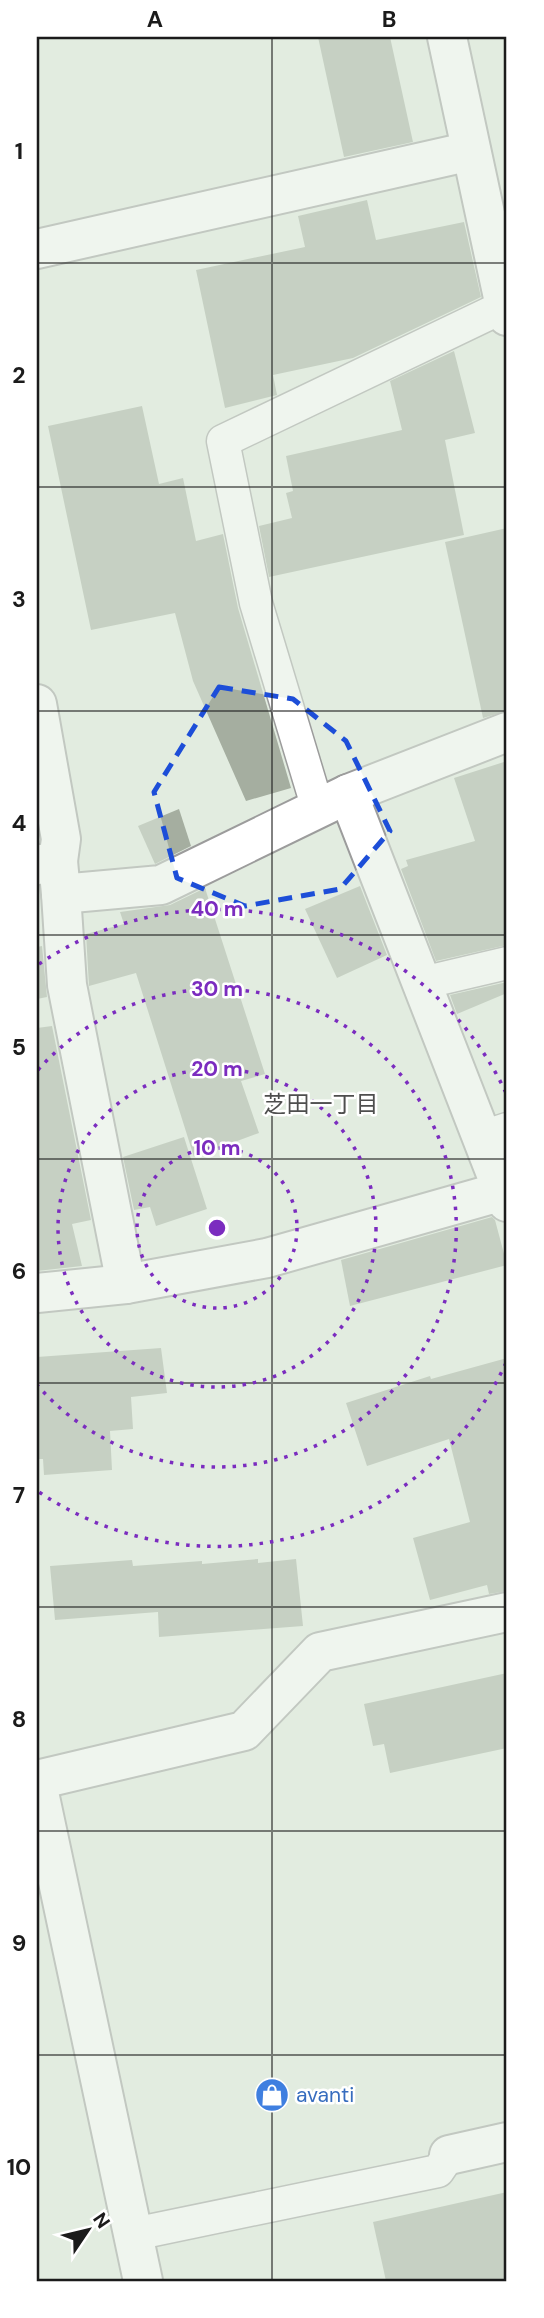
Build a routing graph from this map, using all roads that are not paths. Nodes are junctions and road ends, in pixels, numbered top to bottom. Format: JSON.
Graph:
{"nodes":[{"id":1,"x":447,"y":37,"type":"edge"},
{"id":2,"x":471,"y":151,"type":"junction"},
{"id":3,"x":37,"y":249,"type":"edge"},
{"id":4,"x":506,"y":311,"type":"edge"},
{"id":5,"x":37,"y":704,"type":"edge"},
{"id":6,"x":507,"y":732,"type":"edge"},
{"id":7,"x":333,"y":802,"type":"junction"},
{"id":8,"x":52,"y":873,"type":"edge"},
{"id":9,"x":507,"y":963,"type":"edge"},
{"id":10,"x":422,"y":983,"type":"junction"},
{"id":11,"x":495,"y":1133,"type":"edge"},
{"id":12,"x":505,"y":1196,"type":"edge"},
{"id":13,"x":126,"y":1284,"type":"junction"},
{"id":14,"x":37,"y":1293,"type":"edge"},
{"id":15,"x":507,"y":1612,"type":"edge"},
{"id":16,"x":37,"y":1782,"type":"edge"},
{"id":17,"x":507,"y":2142,"type":"edge"},
{"id":18,"x":449,"y":2155,"type":"joint"},
{"id":19,"x":134,"y":2234,"type":"junction"},
{"id":20,"x":143,"y":2281,"type":"edge"}],
"edges":[{"from":1,"to":2,"type":"street"},
{"from":2,"to":3,"type":"street"},
{"from":2,"to":4,"type":"street"},
{"from":4,"to":7,"type":"lane"},
{"from":5,"to":8,"type":"street"},
{"from":6,"to":7,"type":"street"},
{"from":7,"to":8,"type":"street"},
{"from":7,"to":10,"type":"street"},
{"from":8,"to":13,"type":"street"},
{"from":9,"to":10,"type":"lane"},
{"from":10,"to":11,"type":"street"},
{"from":11,"to":12,"type":"street"},
{"from":12,"to":13,"type":"street"},
{"from":13,"to":14,"type":"street"},
{"from":15,"to":16,"type":"street"},
{"from":16,"to":19,"type":"street"},
{"from":17,"to":18,"type":"street"},
{"from":18,"to":19,"type":"lane"},
{"from":19,"to":20,"type":"street"}]}
